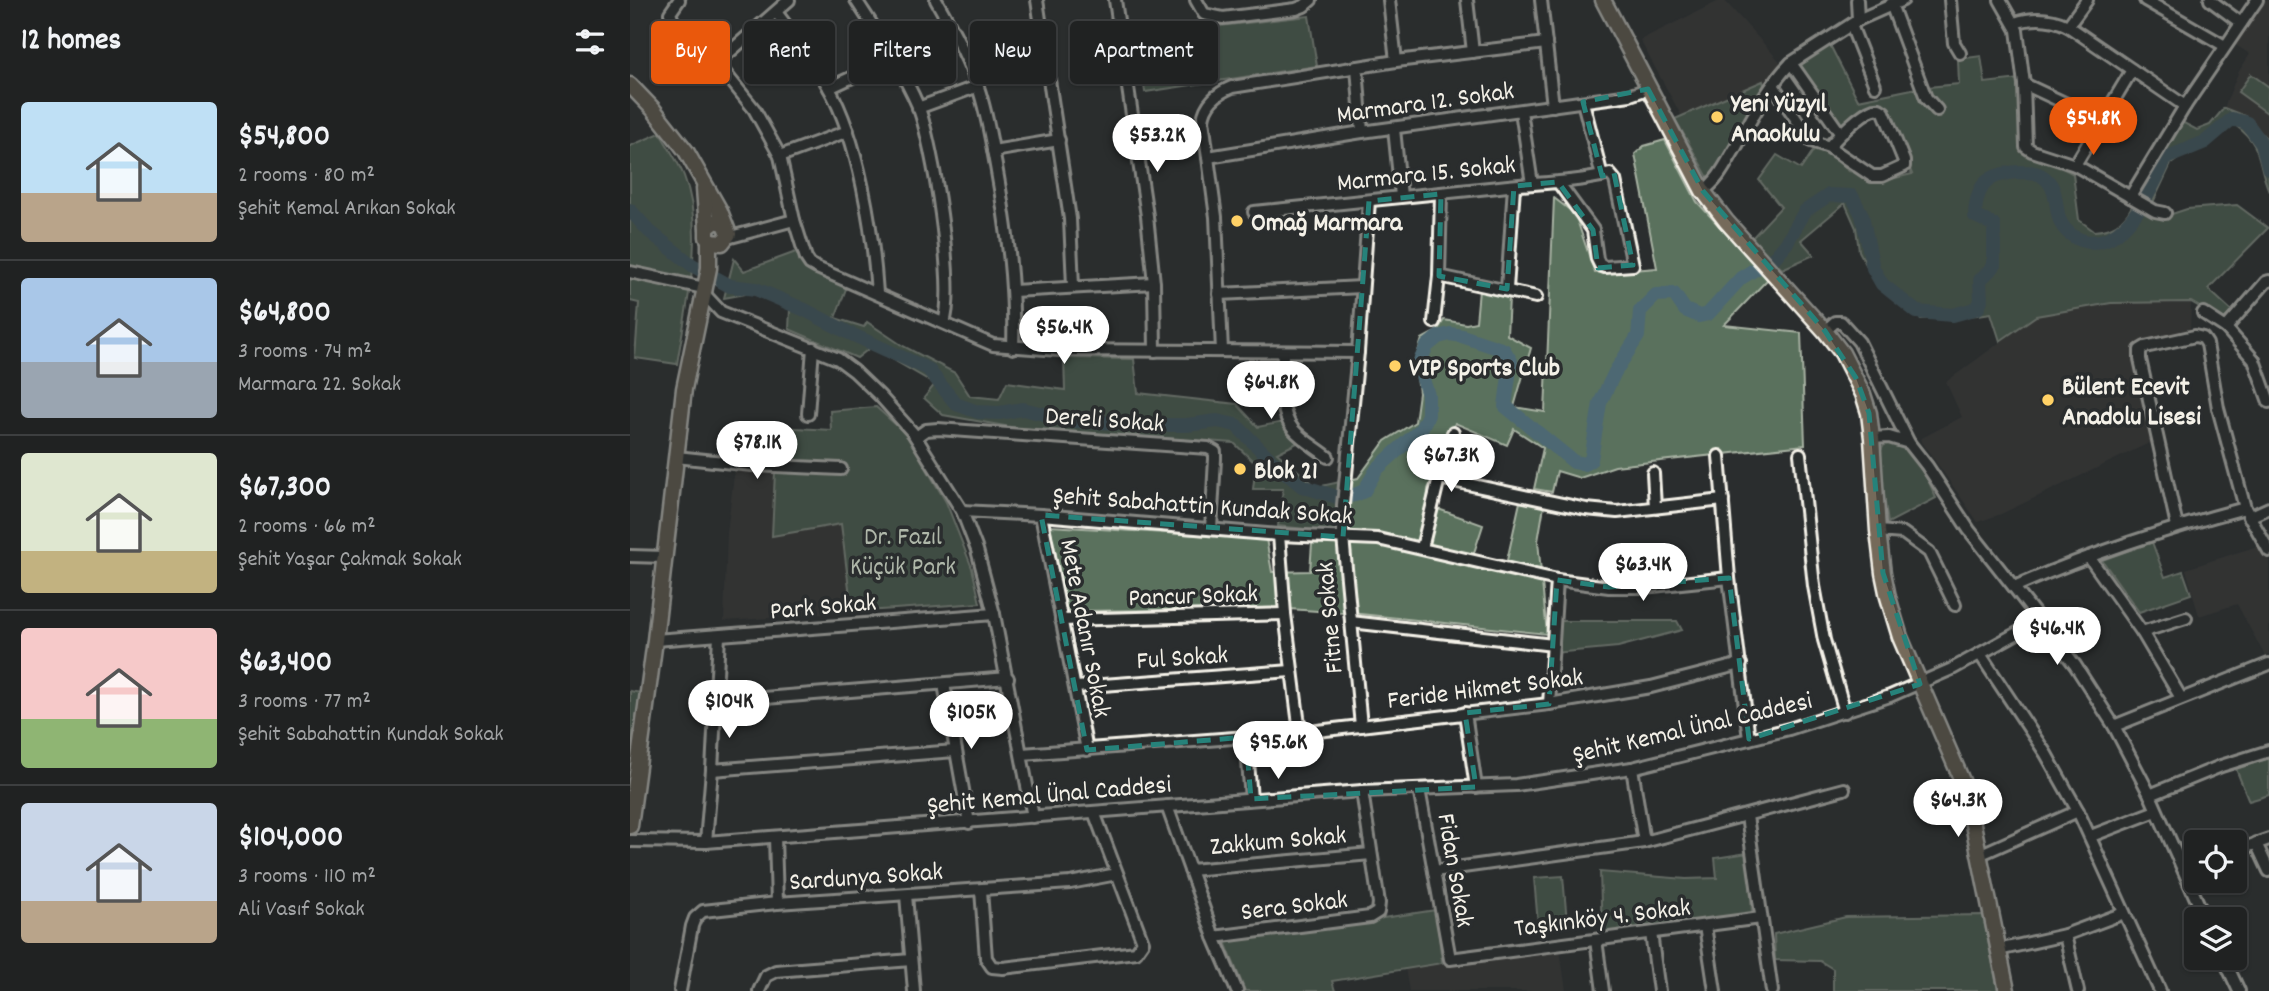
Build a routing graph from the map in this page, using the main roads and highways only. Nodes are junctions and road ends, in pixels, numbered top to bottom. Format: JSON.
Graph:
{"nodes":[{"id":1,"x":1602,"y":0,"type":"edge"},
{"id":2,"x":630,"y":85,"type":"edge"},
{"id":3,"x":704,"y":187,"type":"junction"},
{"id":4,"x":725,"y":231,"type":"junction"},
{"id":5,"x":708,"y":234,"type":"junction"},
{"id":6,"x":709,"y":268,"type":"junction"},
{"id":7,"x":630,"y":826,"type":"edge"},
{"id":8,"x":2007,"y":991,"type":"edge"}],
"edges":[{"from":1,"to":8,"type":"main road"},
{"from":2,"to":3,"type":"main road"},
{"from":3,"to":4,"type":"main road"},
{"from":3,"to":5,"type":"main road"},
{"from":4,"to":5,"type":"main road"},
{"from":4,"to":6,"type":"main road"},
{"from":5,"to":6,"type":"main road"},
{"from":6,"to":7,"type":"main road"}]}
